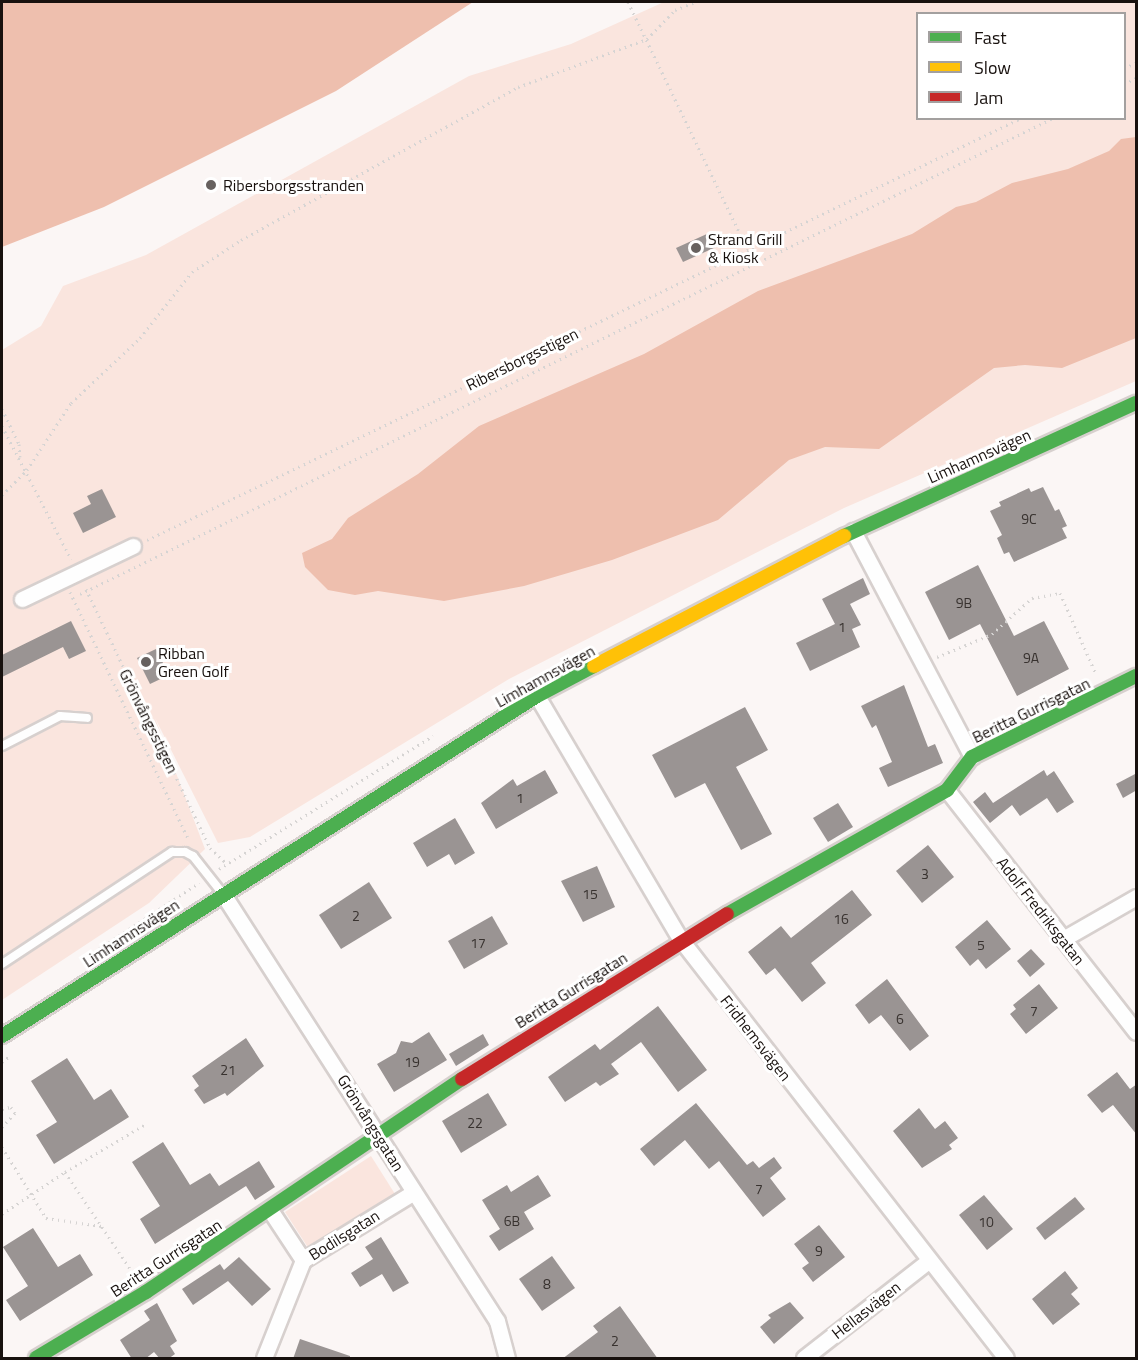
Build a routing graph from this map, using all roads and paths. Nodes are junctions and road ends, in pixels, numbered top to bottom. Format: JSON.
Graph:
{"nodes":[{"id":1,"x":628,"y":2,"type":"edge"},
{"id":2,"x":695,"y":2,"type":"edge"},
{"id":3,"x":646,"y":39,"type":"junction"},
{"id":4,"x":1017,"y":120,"type":"edge"},
{"id":5,"x":1049,"y":120,"type":"edge"},
{"id":6,"x":748,"y":250,"type":"junction"},
{"id":7,"x":1137,"y":404,"type":"edge"},
{"id":8,"x":2,"y":409,"type":"edge"},
{"id":9,"x":2,"y":426,"type":"edge"},
{"id":10,"x":20,"y":458,"type":"junction"},
{"id":11,"x":27,"y":470,"type":"junction"},
{"id":12,"x":2,"y":495,"type":"edge"},
{"id":13,"x":853,"y":531,"type":"junction"},
{"id":14,"x":133,"y":546,"type":"joint"},
{"id":15,"x":71,"y":576,"type":"junction"},
{"id":16,"x":87,"y":591,"type":"junction"},
{"id":17,"x":80,"y":594,"type":"dead end"},
{"id":18,"x":22,"y":599,"type":"dead end"},
{"id":19,"x":922,"y":663,"type":"junction"},
{"id":20,"x":1137,"y":676,"type":"edge"},
{"id":21,"x":1104,"y":692,"type":"junction"},
{"id":22,"x":537,"y":696,"type":"junction"},
{"id":23,"x":87,"y":718,"type":"dead end"},
{"id":24,"x":2,"y":746,"type":"edge"},
{"id":25,"x":972,"y":757,"type":"junction"},
{"id":26,"x":947,"y":790,"type":"junction"},
{"id":27,"x":193,"y":856,"type":"junction"},
{"id":28,"x":227,"y":864,"type":"dead end"},
{"id":29,"x":223,"y":894,"type":"junction"},
{"id":30,"x":1137,"y":897,"type":"edge"},
{"id":31,"x":1063,"y":939,"type":"junction"},
{"id":32,"x":681,"y":940,"type":"junction"},
{"id":33,"x":2,"y":964,"type":"edge"},
{"id":34,"x":1137,"y":1032,"type":"edge"},
{"id":35,"x":2,"y":1036,"type":"edge"},
{"id":36,"x":2,"y":1109,"type":"edge"},
{"id":37,"x":144,"y":1125,"type":"dead end"},
{"id":38,"x":2,"y":1127,"type":"edge"},
{"id":39,"x":378,"y":1132,"type":"junction"},
{"id":40,"x":2,"y":1148,"type":"edge"},
{"id":41,"x":65,"y":1172,"type":"junction"},
{"id":42,"x":414,"y":1192,"type":"junction"},
{"id":43,"x":31,"y":1194,"type":"junction"},
{"id":44,"x":270,"y":1210,"type":"junction"},
{"id":45,"x":2,"y":1214,"type":"edge"},
{"id":46,"x":101,"y":1226,"type":"junction"},
{"id":47,"x":303,"y":1260,"type":"junction"},
{"id":48,"x":928,"y":1261,"type":"junction"},
{"id":49,"x":146,"y":1292,"type":"junction"},
{"id":50,"x":36,"y":1359,"type":"edge"},
{"id":51,"x":264,"y":1359,"type":"edge"},
{"id":52,"x":507,"y":1359,"type":"edge"},
{"id":53,"x":804,"y":1359,"type":"edge"},
{"id":54,"x":1006,"y":1359,"type":"edge"}],
"edges":[{"from":1,"to":3,"type":"path"},
{"from":2,"to":3,"type":"path"},
{"from":3,"to":6,"type":"path"},
{"from":3,"to":11,"type":"path"},
{"from":4,"to":6,"type":"path","name":"Ribersborgsstigen"},
{"from":5,"to":16,"type":"path"},
{"from":6,"to":14,"type":"path","name":"Ribersborgsstigen"},
{"from":7,"to":13,"type":"street","name":"Limhamnsvägen"},
{"from":8,"to":10,"type":"path"},
{"from":9,"to":10,"type":"path"},
{"from":10,"to":11,"type":"path"},
{"from":11,"to":12,"type":"path"},
{"from":11,"to":15,"type":"path"},
{"from":13,"to":19,"type":"street"},
{"from":13,"to":22,"type":"street","name":"Limhamnsvägen"},
{"from":14,"to":15,"type":"street"},
{"from":15,"to":16,"type":"path","name":"Grönvångsstigen"},
{"from":15,"to":18,"type":"street"},
{"from":15,"to":27,"type":"path","name":"Grönvångsstigen"},
{"from":16,"to":17,"type":"path"},
{"from":16,"to":28,"type":"path","name":"Grönvångsstigen"},
{"from":19,"to":21,"type":"path"},
{"from":19,"to":25,"type":"street"},
{"from":20,"to":21,"type":"street","name":"Beritta Gurrisgatan"},
{"from":21,"to":25,"type":"street","name":"Beritta Gurrisgatan"},
{"from":22,"to":29,"type":"street","name":"Limhamnsvägen"},
{"from":22,"to":32,"type":"street","name":"Fridhemsvägen"},
{"from":23,"to":24,"type":"lane"},
{"from":25,"to":26,"type":"street","name":"Beritta Gurrisgatan"},
{"from":26,"to":31,"type":"street","name":"Adolf Fredriksgatan"},
{"from":26,"to":32,"type":"street","name":"Beritta Gurrisgatan"},
{"from":27,"to":29,"type":"lane"},
{"from":27,"to":33,"type":"lane"},
{"from":29,"to":35,"type":"street","name":"Limhamnsvägen"},
{"from":29,"to":39,"type":"street","name":"Grönvångsgatan"},
{"from":30,"to":31,"type":"street"},
{"from":31,"to":34,"type":"street","name":"Adolf Fredriksgatan"},
{"from":32,"to":39,"type":"street","name":"Beritta Gurrisgatan"},
{"from":32,"to":48,"type":"street","name":"Fridhemsvägen"},
{"from":36,"to":38,"type":"path"},
{"from":37,"to":41,"type":"path"},
{"from":39,"to":42,"type":"street","name":"Grönvångsgatan"},
{"from":39,"to":44,"type":"street","name":"Beritta Gurrisgatan"},
{"from":40,"to":43,"type":"path"},
{"from":41,"to":43,"type":"path"},
{"from":41,"to":46,"type":"path"},
{"from":42,"to":47,"type":"street","name":"Bodilsgatan"},
{"from":42,"to":52,"type":"street","name":"Grönvångsgatan"},
{"from":43,"to":45,"type":"path"},
{"from":43,"to":46,"type":"path"},
{"from":44,"to":47,"type":"street"},
{"from":44,"to":49,"type":"street","name":"Beritta Gurrisgatan"},
{"from":46,"to":49,"type":"path"},
{"from":47,"to":51,"type":"street","name":"Bodilsgatan"},
{"from":48,"to":53,"type":"street","name":"Hellasvägen"},
{"from":48,"to":54,"type":"street","name":"Fridhemsvägen"},
{"from":49,"to":50,"type":"street","name":"Beritta Gurrisgatan"}]}
